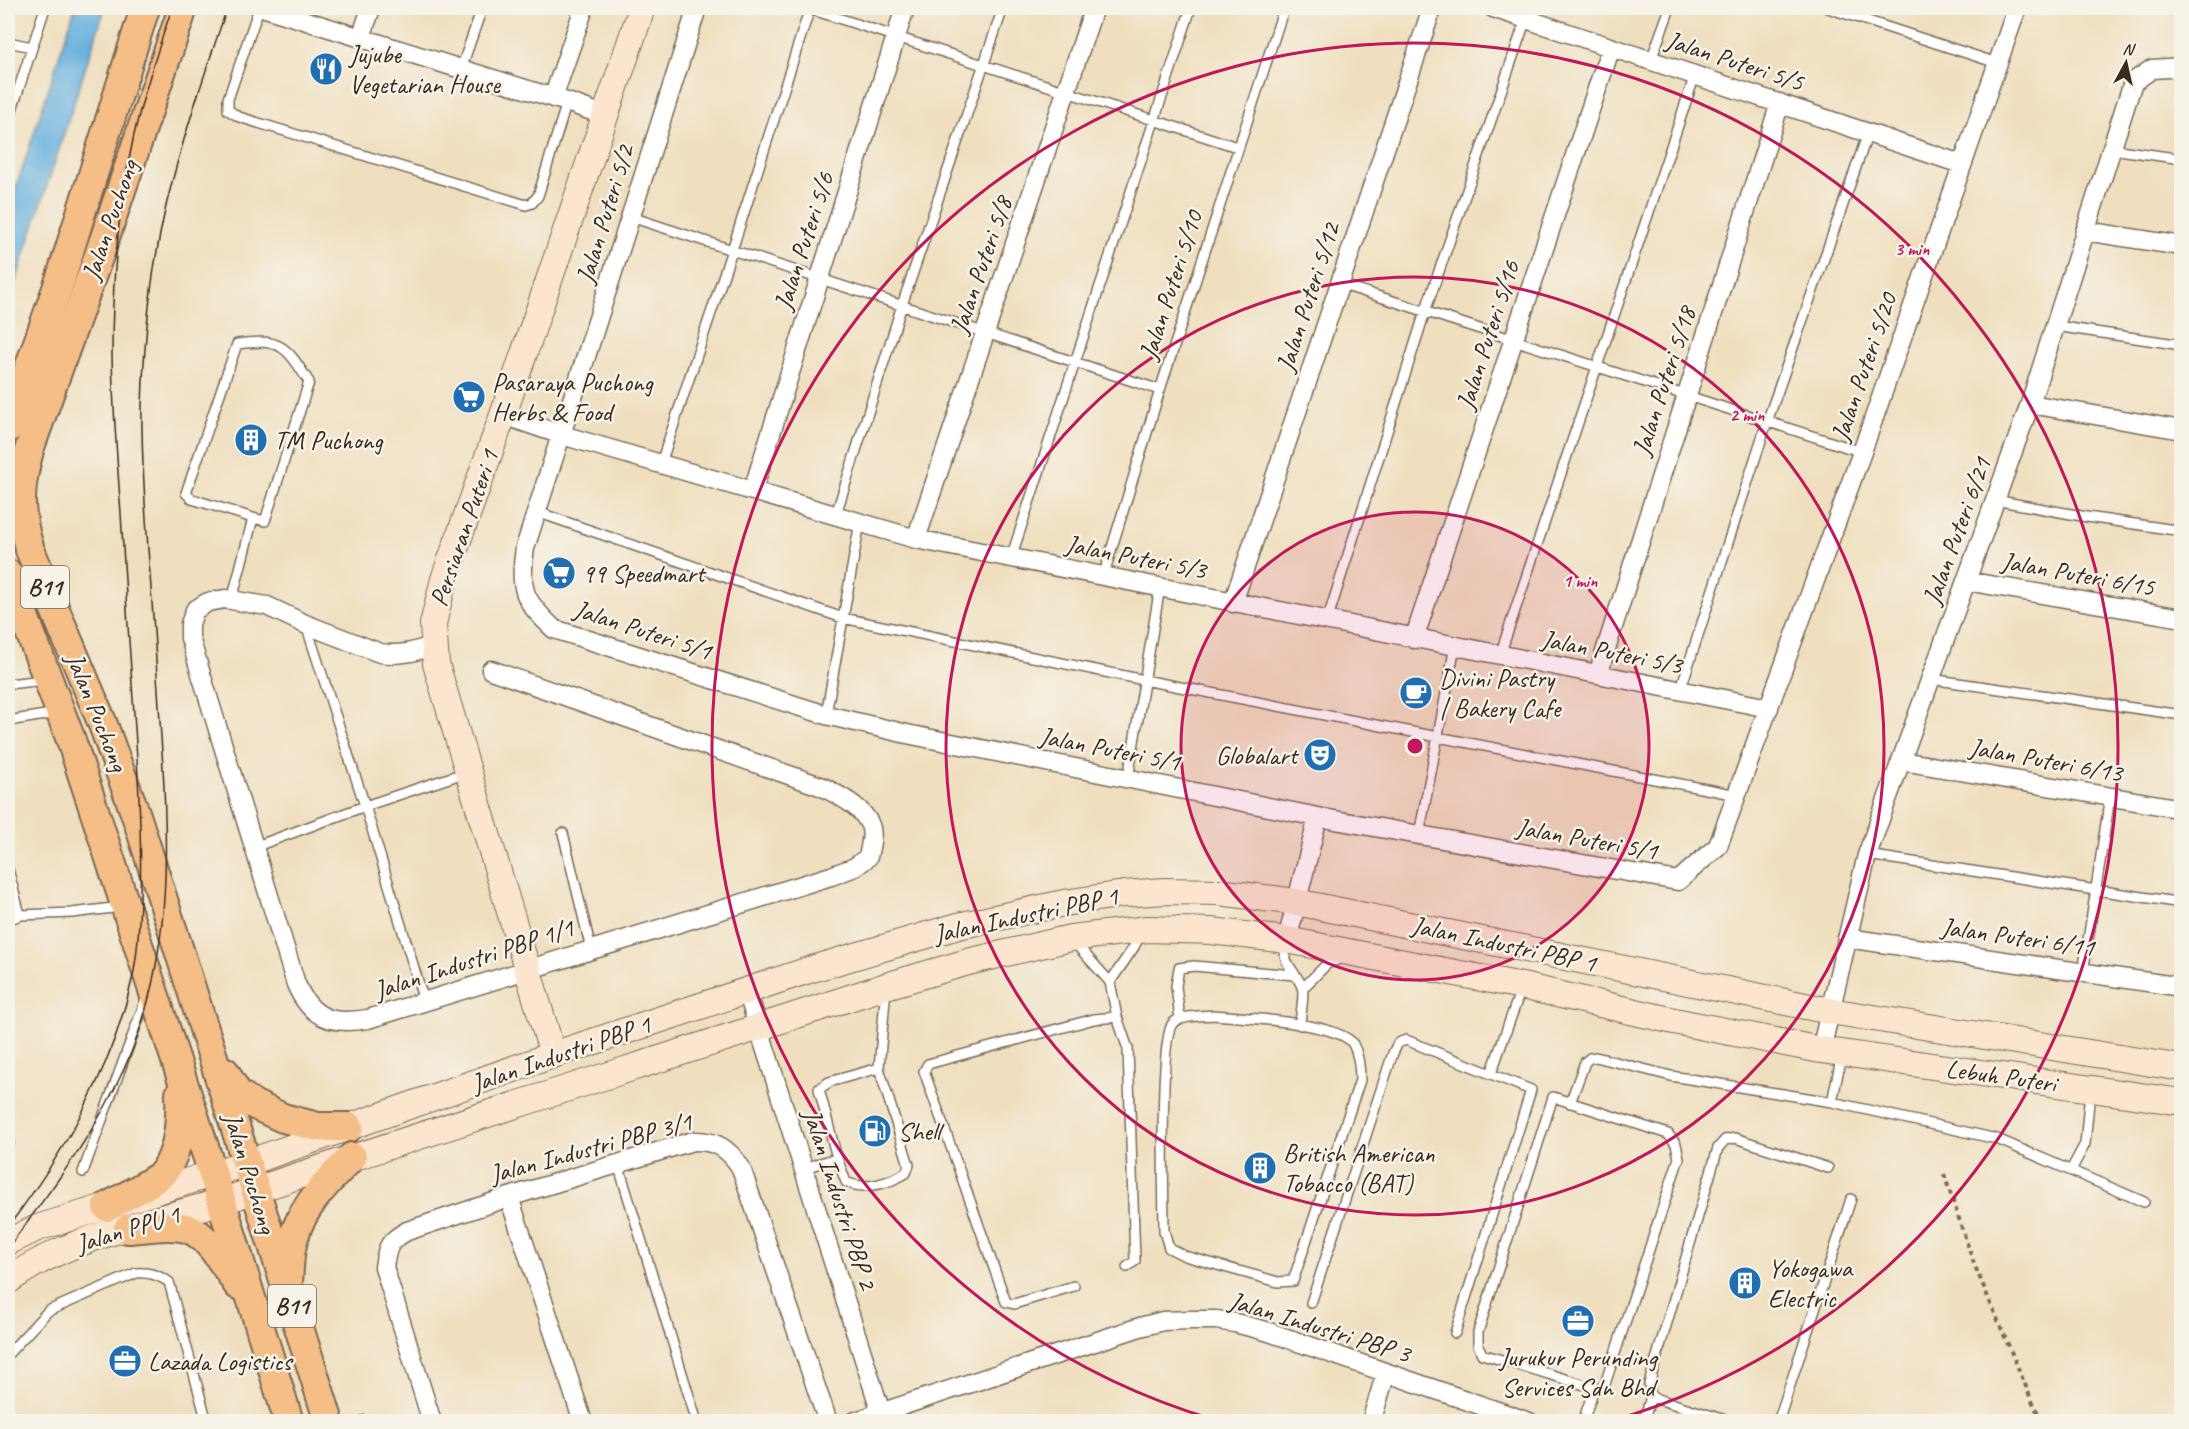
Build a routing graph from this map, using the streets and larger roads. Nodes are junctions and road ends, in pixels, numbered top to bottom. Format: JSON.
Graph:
{"nodes":[{"id":1,"x":146,"y":8,"type":"edge"},
{"id":2,"x":183,"y":8,"type":"edge"},
{"id":3,"x":265,"y":8,"type":"edge"},
{"id":4,"x":371,"y":8,"type":"edge"},
{"id":5,"x":584,"y":8,"type":"edge"},
{"id":6,"x":642,"y":8,"type":"edge"},
{"id":7,"x":697,"y":8,"type":"edge"},
{"id":8,"x":905,"y":8,"type":"edge"},
{"id":9,"x":1094,"y":8,"type":"edge"},
{"id":10,"x":1432,"y":8,"type":"edge"},
{"id":11,"x":1493,"y":8,"type":"edge"},
{"id":12,"x":2017,"y":8,"type":"edge"},
{"id":13,"x":361,"y":38,"type":"junction"},
{"id":14,"x":1611,"y":47,"type":"junction"},
{"id":15,"x":2181,"y":67,"type":"edge"},
{"id":16,"x":560,"y":100,"type":"junction"},
{"id":17,"x":1780,"y":103,"type":"junction"},
{"id":18,"x":606,"y":116,"type":"junction"},
{"id":19,"x":1961,"y":164,"type":"junction"},
{"id":20,"x":2085,"y":231,"type":"junction"},
{"id":21,"x":2181,"y":246,"type":"edge"},
{"id":22,"x":2030,"y":404,"type":"junction"},
{"id":23,"x":503,"y":415,"type":"junction"},
{"id":24,"x":8,"y":428,"type":"edge"},
{"id":25,"x":2181,"y":430,"type":"edge"},
{"id":26,"x":562,"y":435,"type":"junction"},
{"id":27,"x":753,"y":490,"type":"junction"},
{"id":28,"x":916,"y":539,"type":"junction"},
{"id":29,"x":8,"y":574,"type":"edge"},
{"id":30,"x":1966,"y":581,"type":"junction"},
{"id":31,"x":1233,"y":603,"type":"junction"},
{"id":32,"x":2181,"y":618,"type":"edge"},
{"id":33,"x":1414,"y":639,"type":"junction"},
{"id":34,"x":434,"y":645,"type":"junction"},
{"id":35,"x":491,"y":670,"type":"dead end"},
{"id":36,"x":1598,"y":674,"type":"junction"},
{"id":37,"x":1769,"y":708,"type":"junction"},
{"id":38,"x":1902,"y":761,"type":"junction"},
{"id":39,"x":2181,"y":809,"type":"edge"},
{"id":40,"x":1318,"y":817,"type":"junction"},
{"id":41,"x":1296,"y":902,"type":"junction"},
{"id":42,"x":1847,"y":938,"type":"junction"},
{"id":43,"x":1287,"y":940,"type":"junction"},
{"id":44,"x":528,"y":969,"type":"junction"},
{"id":45,"x":2181,"y":987,"type":"edge"},
{"id":46,"x":747,"y":991,"type":"junction"},
{"id":47,"x":1833,"y":999,"type":"junction"},
{"id":48,"x":758,"y":1028,"type":"junction"},
{"id":49,"x":207,"y":1039,"type":"junction"},
{"id":50,"x":1832,"y":1051,"type":"junction"},
{"id":51,"x":553,"y":1055,"type":"junction"},
{"id":52,"x":2181,"y":1068,"type":"edge"},
{"id":53,"x":180,"y":1072,"type":"junction"},
{"id":54,"x":2181,"y":1102,"type":"edge"},
{"id":55,"x":349,"y":1127,"type":"junction"},
{"id":56,"x":352,"y":1157,"type":"junction"},
{"id":57,"x":213,"y":1174,"type":"junction"},
{"id":58,"x":251,"y":1177,"type":"junction"},
{"id":59,"x":508,"y":1197,"type":"junction"},
{"id":60,"x":222,"y":1201,"type":"junction"},
{"id":61,"x":107,"y":1207,"type":"junction"},
{"id":62,"x":128,"y":1228,"type":"junction"},
{"id":63,"x":8,"y":1242,"type":"edge"},
{"id":64,"x":8,"y":1281,"type":"edge"},
{"id":65,"x":287,"y":1291,"type":"junction"},
{"id":66,"x":252,"y":1304,"type":"junction"},
{"id":67,"x":1386,"y":1373,"type":"junction"},
{"id":68,"x":882,"y":1417,"type":"edge"},
{"id":69,"x":289,"y":1422,"type":"edge"},
{"id":70,"x":329,"y":1422,"type":"edge"},
{"id":71,"x":432,"y":1422,"type":"edge"},
{"id":72,"x":583,"y":1422,"type":"edge"},
{"id":73,"x":828,"y":1422,"type":"edge"},
{"id":74,"x":853,"y":1422,"type":"edge"},
{"id":75,"x":1371,"y":1422,"type":"edge"},
{"id":76,"x":1529,"y":1422,"type":"edge"}],
"edges":[{"from":1,"to":24,"type":"main road","name":"Jalan Puchong"},
{"from":2,"to":49,"type":"main road","name":"Jalan Puchong","number":"B11"},
{"from":3,"to":13,"type":"street"},
{"from":4,"to":13,"type":"street"},
{"from":5,"to":16,"type":"street"},
{"from":6,"to":18,"type":"main road","name":"Persiaran Puteri 1"},
{"from":7,"to":26,"type":"street","name":"Jalan Puteri 5/2"},
{"from":8,"to":27,"type":"street","name":"Jalan Puteri 5/6"},
{"from":9,"to":28,"type":"street","name":"Jalan Puteri 5/8"},
{"from":10,"to":31,"type":"street","name":"Jalan Puteri 5/12"},
{"from":11,"to":14,"type":"street","name":"Jalan Puteri 5/5"},
{"from":12,"to":19,"type":"street","name":"Jalan Puteri 5/20"},
{"from":13,"to":16,"type":"street"},
{"from":14,"to":17,"type":"street","name":"Jalan Puteri 5/5"},
{"from":14,"to":33,"type":"street","name":"Jalan Puteri 5/16"},
{"from":15,"to":20,"type":"street","name":"Jalan Puteri 6/21"},
{"from":16,"to":18,"type":"street"},
{"from":17,"to":19,"type":"street","name":"Jalan Puteri 5/5"},
{"from":17,"to":36,"type":"street","name":"Jalan Puteri 5/18"},
{"from":18,"to":23,"type":"main road","name":"Persiaran Puteri 1"},
{"from":19,"to":37,"type":"street","name":"Jalan Puteri 5/20"},
{"from":20,"to":21,"type":"street"},
{"from":20,"to":22,"type":"street","name":"Jalan Puteri 6/21"},
{"from":22,"to":25,"type":"street"},
{"from":22,"to":30,"type":"street","name":"Jalan Puteri 6/21"},
{"from":23,"to":26,"type":"street","name":"Jalan Puteri 5/3"},
{"from":23,"to":34,"type":"main road","name":"Persiaran Puteri 1"},
{"from":26,"to":27,"type":"street","name":"Jalan Puteri 5/3"},
{"from":26,"to":40,"type":"street","name":"Jalan Puteri 5/1"},
{"from":27,"to":28,"type":"street","name":"Jalan Puteri 5/3"},
{"from":28,"to":31,"type":"street","name":"Jalan Puteri 5/3"},
{"from":29,"to":53,"type":"main road","name":"Jalan Puchong","number":"B11"},
{"from":30,"to":32,"type":"street","name":"Jalan Puteri 6/15"},
{"from":30,"to":38,"type":"street","name":"Jalan Puteri 6/21"},
{"from":31,"to":33,"type":"street","name":"Jalan Puteri 5/3"},
{"from":33,"to":36,"type":"street","name":"Jalan Puteri 5/3"},
{"from":34,"to":44,"type":"main road","name":"Persiaran Puteri 1"},
{"from":34,"to":44,"type":"street","name":"Jalan Industri PBP 1/1"},
{"from":35,"to":44,"type":"street","name":"Jalan Industri PBP 1/1"},
{"from":36,"to":37,"type":"street","name":"Jalan Puteri 5/3"},
{"from":37,"to":40,"type":"street","name":"Jalan Puteri 5/1"},
{"from":38,"to":39,"type":"street","name":"Jalan Puteri 6/13"},
{"from":38,"to":42,"type":"street","name":"Jalan Puteri 6/21"},
{"from":40,"to":41,"type":"street"},
{"from":41,"to":43,"type":"street"},
{"from":41,"to":46,"type":"main road","name":"Jalan Industri PBP 1"},
{"from":41,"to":47,"type":"main road","name":"Jalan Industri PBP 1"},
{"from":42,"to":45,"type":"street","name":"Jalan Puteri 6/11"},
{"from":42,"to":47,"type":"street","name":"Jalan Puteri 6/21"},
{"from":43,"to":48,"type":"main road","name":"Jalan Industri PBP 1"},
{"from":43,"to":50,"type":"main road","name":"Jalan Industri PBP 1"},
{"from":44,"to":51,"type":"main road","name":"Persiaran Puteri 1"},
{"from":46,"to":48,"type":"street","name":"Jalan Industri PBP 2"},
{"from":46,"to":51,"type":"main road","name":"Jalan Industri PBP 1"},
{"from":47,"to":50,"type":"street","name":"Jalan Puteri 6/21"},
{"from":47,"to":52,"type":"main road","name":"Lebuh Puteri"},
{"from":48,"to":56,"type":"main road","name":"Jalan Industri PBP 1"},
{"from":48,"to":68,"type":"street","name":"Jalan Industri PBP 2"},
{"from":49,"to":55,"type":"main road"},
{"from":49,"to":58,"type":"main road","name":"Jalan Puchong","number":"B11"},
{"from":50,"to":54,"type":"main road","name":"Lebuh Puteri"},
{"from":51,"to":55,"type":"main road","name":"Jalan Industri PBP 1"},
{"from":53,"to":57,"type":"main road","name":"Jalan Puchong","number":"B11"},
{"from":53,"to":61,"type":"main road"},
{"from":55,"to":58,"type":"main road","name":"Jalan Industri PBP 1"},
{"from":56,"to":58,"type":"main road","name":"Jalan Industri PBP 1"},
{"from":56,"to":65,"type":"main road"},
{"from":57,"to":58,"type":"main road"},
{"from":57,"to":60,"type":"main road","name":"Jalan Puchong","number":"B11"},
{"from":57,"to":61,"type":"main road","name":"Jalan PPU 1"},
{"from":58,"to":60,"type":"main road","name":"Jalan PPU 1"},
{"from":58,"to":65,"type":"main road","name":"Jalan Puchong","number":"B11"},
{"from":59,"to":71,"type":"street","name":"Jalan Industri PBP 3/1"},
{"from":59,"to":72,"type":"street"},
{"from":59,"to":73,"type":"street","name":"Jalan Industri PBP 3/1"},
{"from":60,"to":62,"type":"main road","name":"Jalan PPU 1"},
{"from":60,"to":66,"type":"main road","name":"Jalan Puchong","number":"B11"},
{"from":61,"to":63,"type":"main road","name":"Jalan PPU 1"},
{"from":62,"to":64,"type":"main road","name":"Jalan PPU 1"},
{"from":62,"to":66,"type":"main road"},
{"from":65,"to":70,"type":"main road","name":"Jalan Puchong","number":"B11"},
{"from":66,"to":69,"type":"main road","name":"Jalan Puchong","number":"B11"},
{"from":67,"to":68,"type":"street","name":"Jalan Industri PBP 3"},
{"from":67,"to":75,"type":"street"},
{"from":67,"to":76,"type":"street","name":"Jalan Industri PBP 3"},
{"from":68,"to":74,"type":"street","name":"Jalan Industri PBP 3"}]}
